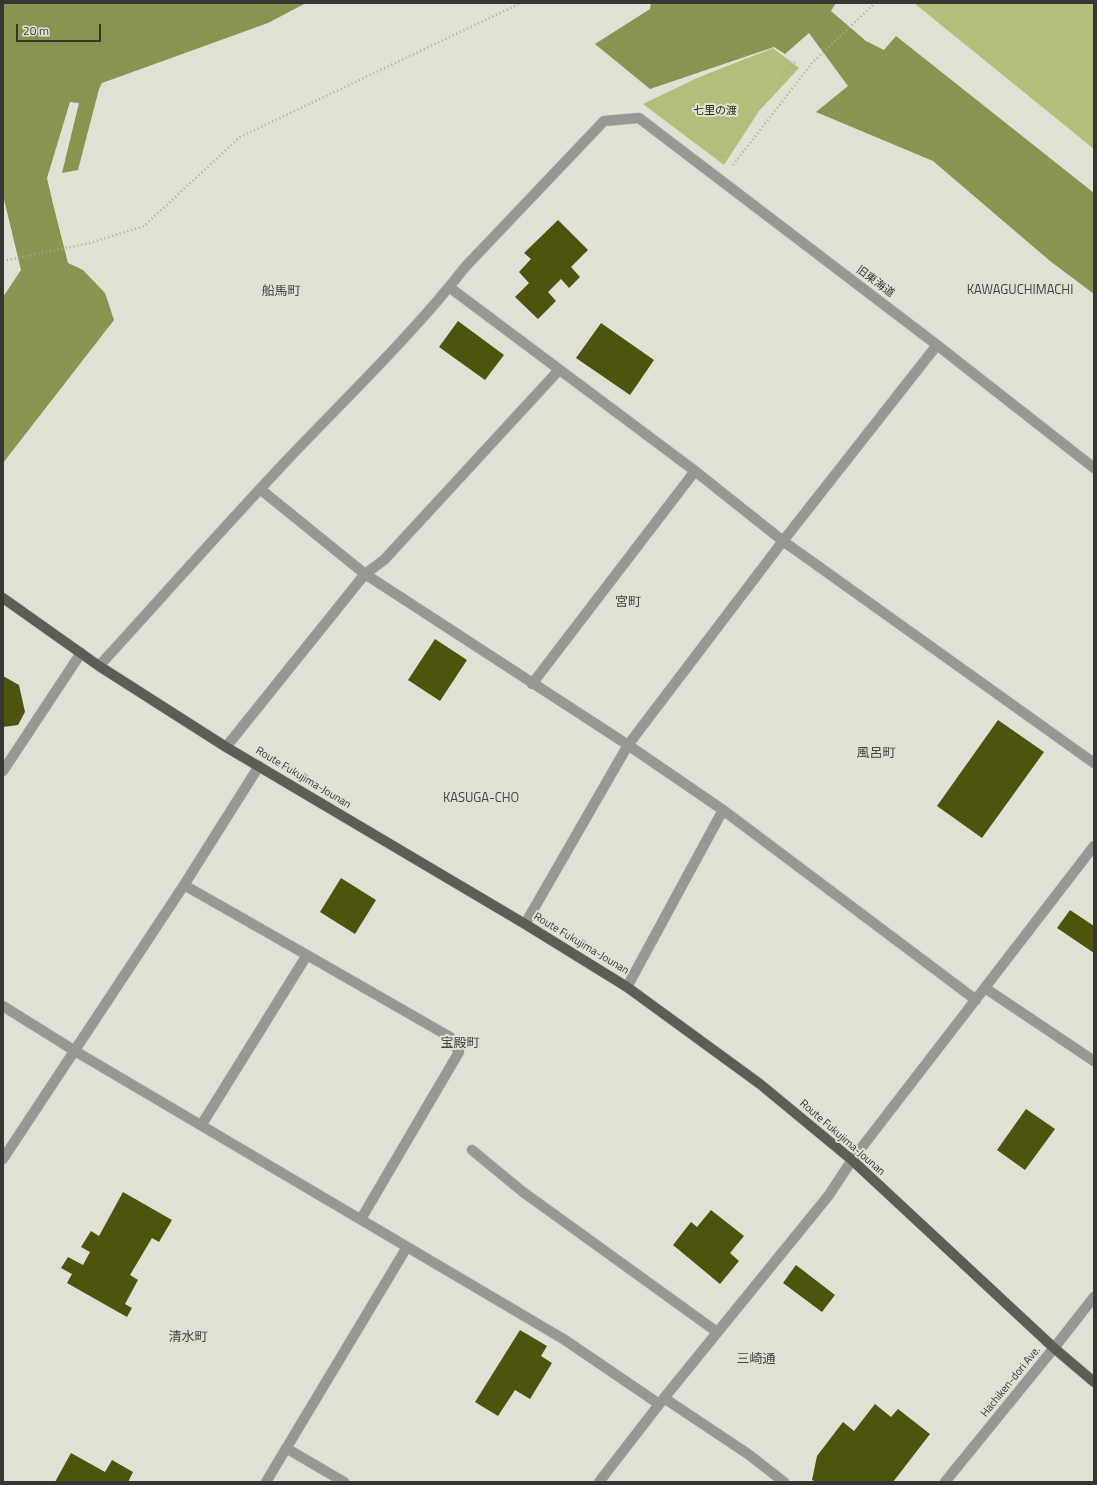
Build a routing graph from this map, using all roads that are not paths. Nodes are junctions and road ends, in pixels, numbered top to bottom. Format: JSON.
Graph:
{"nodes":[{"id":1,"x":449,"y":287,"type":"junction"},
{"id":2,"x":936,"y":345,"type":"junction"},
{"id":3,"x":559,"y":370,"type":"junction"},
{"id":4,"x":1094,"y":468,"type":"edge"},
{"id":5,"x":695,"y":471,"type":"junction"},
{"id":6,"x":260,"y":489,"type":"junction"},
{"id":7,"x":783,"y":541,"type":"junction"},
{"id":8,"x":365,"y":574,"type":"junction"},
{"id":9,"x":3,"y":598,"type":"edge"},
{"id":10,"x":81,"y":653,"type":"junction"},
{"id":11,"x":99,"y":666,"type":"junction"},
{"id":12,"x":532,"y":684,"type":"junction"},
{"id":13,"x":628,"y":745,"type":"junction"},
{"id":14,"x":226,"y":747,"type":"junction"},
{"id":15,"x":1094,"y":763,"type":"edge"},
{"id":16,"x":259,"y":766,"type":"junction"},
{"id":17,"x":3,"y":771,"type":"edge"},
{"id":18,"x":723,"y":810,"type":"junction"},
{"id":19,"x":1094,"y":846,"type":"edge"},
{"id":20,"x":184,"y":885,"type":"junction"},
{"id":21,"x":526,"y":924,"type":"junction"},
{"id":22,"x":307,"y":955,"type":"junction"},
{"id":23,"x":628,"y":987,"type":"junction"},
{"id":24,"x":985,"y":988,"type":"junction"},
{"id":25,"x":976,"y":1000,"type":"junction"},
{"id":26,"x":3,"y":1006,"type":"edge"},
{"id":27,"x":75,"y":1051,"type":"junction"},
{"id":28,"x":1094,"y":1060,"type":"edge"},
{"id":29,"x":202,"y":1124,"type":"junction"},
{"id":30,"x":472,"y":1150,"type":"dead end"},
{"id":31,"x":3,"y":1159,"type":"edge"},
{"id":32,"x":852,"y":1160,"type":"junction"},
{"id":33,"x":361,"y":1219,"type":"junction"},
{"id":34,"x":407,"y":1247,"type":"junction"},
{"id":35,"x":1094,"y":1297,"type":"edge"},
{"id":36,"x":717,"y":1332,"type":"junction"},
{"id":37,"x":1054,"y":1348,"type":"junction"},
{"id":38,"x":1094,"y":1382,"type":"edge"},
{"id":39,"x":662,"y":1401,"type":"junction"},
{"id":40,"x":286,"y":1448,"type":"junction"},
{"id":41,"x":266,"y":1482,"type":"edge"},
{"id":42,"x":344,"y":1482,"type":"edge"},
{"id":43,"x":599,"y":1482,"type":"edge"},
{"id":44,"x":784,"y":1482,"type":"edge"},
{"id":45,"x":945,"y":1482,"type":"edge"}],
"edges":[{"from":1,"to":2,"type":"street","name":"旧東海道"},
{"from":1,"to":3,"type":"street"},
{"from":1,"to":6,"type":"street"},
{"from":2,"to":4,"type":"street","name":"旧東海道"},
{"from":2,"to":7,"type":"street"},
{"from":3,"to":5,"type":"street"},
{"from":3,"to":8,"type":"street"},
{"from":5,"to":7,"type":"street"},
{"from":5,"to":12,"type":"street"},
{"from":6,"to":8,"type":"street"},
{"from":6,"to":11,"type":"street"},
{"from":7,"to":13,"type":"street"},
{"from":7,"to":15,"type":"street"},
{"from":8,"to":12,"type":"street"},
{"from":8,"to":14,"type":"street"},
{"from":9,"to":10,"type":"main road","name":"Route Fukujima-Jounan"},
{"from":10,"to":11,"type":"main road","name":"Route Fukujima-Jounan"},
{"from":10,"to":17,"type":"street"},
{"from":11,"to":14,"type":"main road","name":"Route Fukujima-Jounan"},
{"from":12,"to":13,"type":"street"},
{"from":13,"to":18,"type":"street"},
{"from":13,"to":21,"type":"street"},
{"from":14,"to":16,"type":"main road","name":"Route Fukujima-Jounan"},
{"from":16,"to":20,"type":"street"},
{"from":16,"to":21,"type":"main road","name":"Route Fukujima-Jounan"},
{"from":18,"to":23,"type":"street"},
{"from":18,"to":25,"type":"street"},
{"from":19,"to":24,"type":"street"},
{"from":20,"to":22,"type":"street"},
{"from":20,"to":27,"type":"street"},
{"from":21,"to":23,"type":"main road","name":"Route Fukujima-Jounan"},
{"from":22,"to":29,"type":"street"},
{"from":22,"to":33,"type":"street"},
{"from":23,"to":32,"type":"main road","name":"Route Fukujima-Jounan"},
{"from":24,"to":25,"type":"street"},
{"from":24,"to":28,"type":"street"},
{"from":25,"to":32,"type":"street"},
{"from":26,"to":27,"type":"street"},
{"from":27,"to":29,"type":"street"},
{"from":27,"to":31,"type":"street"},
{"from":29,"to":33,"type":"street"},
{"from":30,"to":36,"type":"street"},
{"from":32,"to":36,"type":"street"},
{"from":32,"to":37,"type":"main road","name":"Route Fukujima-Jounan"},
{"from":33,"to":34,"type":"street"},
{"from":34,"to":39,"type":"street"},
{"from":34,"to":40,"type":"street"},
{"from":35,"to":37,"type":"street","name":"Hachiken-dori Ave."},
{"from":36,"to":39,"type":"street"},
{"from":37,"to":38,"type":"main road","name":"Route Fukujima-Jounan"},
{"from":37,"to":45,"type":"street","name":"Hachiken-dori Ave."},
{"from":39,"to":43,"type":"street"},
{"from":39,"to":44,"type":"street"},
{"from":40,"to":41,"type":"street"},
{"from":40,"to":42,"type":"street"}]}
